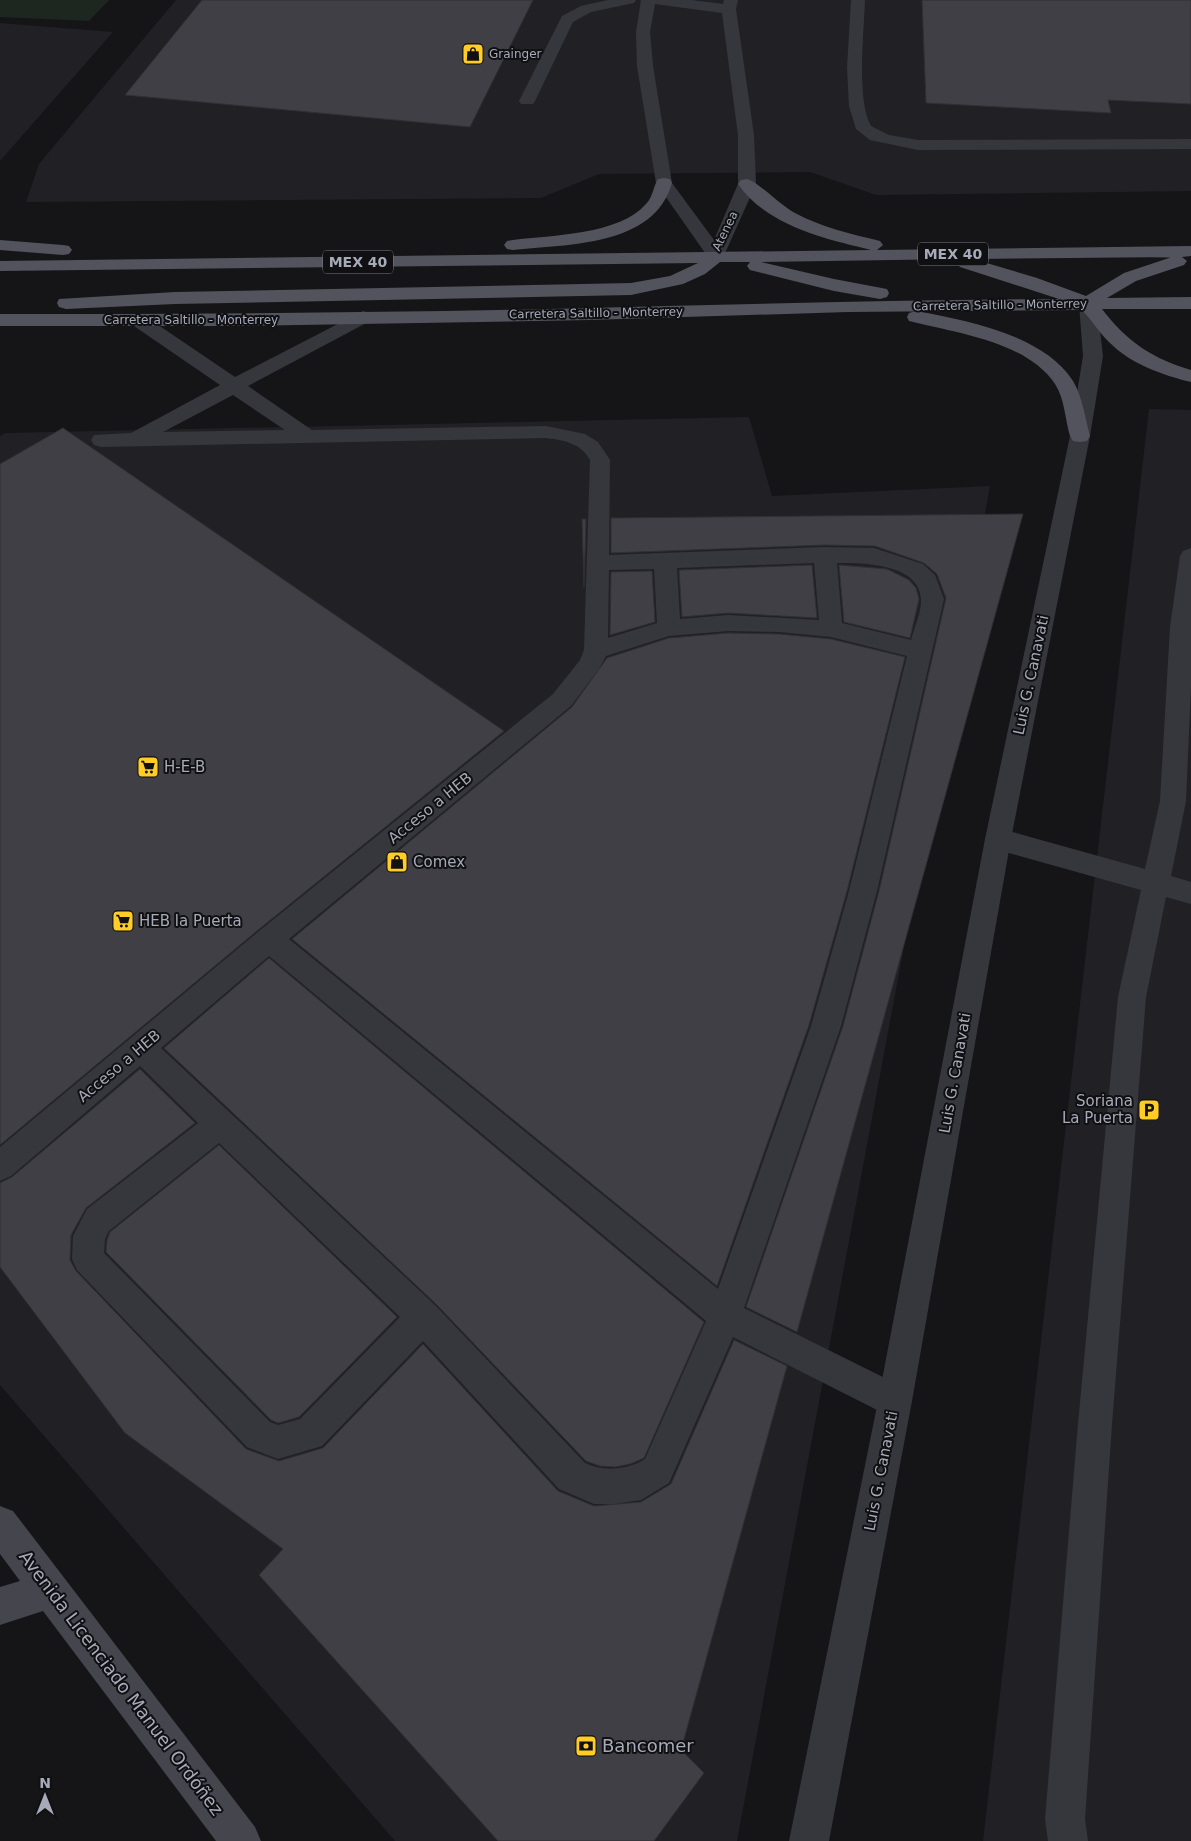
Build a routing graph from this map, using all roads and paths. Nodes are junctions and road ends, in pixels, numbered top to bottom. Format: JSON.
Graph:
{"nodes":[{"id":1,"x":629,"y":0,"type":"edge"},
{"id":2,"x":648,"y":0,"type":"edge"},
{"id":3,"x":655,"y":0,"type":"edge"},
{"id":4,"x":858,"y":0,"type":"edge"},
{"id":5,"x":730,"y":4,"type":"edge"},
{"id":6,"x":527,"y":101,"type":"dead end"},
{"id":7,"x":1191,"y":144,"type":"edge"},
{"id":8,"x":664,"y":183,"type":"junction"},
{"id":9,"x":747,"y":184,"type":"junction"},
{"id":10,"x":0,"y":244,"type":"edge"},
{"id":11,"x":1191,"y":251,"type":"edge"},
{"id":12,"x":916,"y":254,"type":"junction"},
{"id":13,"x":716,"y":256,"type":"junction"},
{"id":14,"x":1191,"y":258,"type":"edge"},
{"id":15,"x":406,"y":262,"type":"junction"},
{"id":16,"x":217,"y":263,"type":"junction"},
{"id":17,"x":0,"y":266,"type":"edge"},
{"id":18,"x":1191,"y":303,"type":"edge"},
{"id":19,"x":1088,"y":304,"type":"junction"},
{"id":20,"x":848,"y":306,"type":"junction"},
{"id":21,"x":966,"y":306,"type":"junction"},
{"id":22,"x":0,"y":308,"type":"edge"},
{"id":23,"x":363,"y":317,"type":"junction"},
{"id":24,"x":0,"y":320,"type":"edge"},
{"id":25,"x":138,"y":320,"type":"junction"},
{"id":26,"x":1191,"y":376,"type":"edge"},
{"id":27,"x":224,"y":381,"type":"junction"},
{"id":28,"x":307,"y":436,"type":"junction"},
{"id":29,"x":1080,"y":436,"type":"junction"},
{"id":30,"x":101,"y":440,"type":"dead end"},
{"id":31,"x":134,"y":440,"type":"junction"},
{"id":32,"x":825,"y":555,"type":"junction"},
{"id":33,"x":1191,"y":556,"type":"edge"},
{"id":34,"x":665,"y":561,"type":"junction"},
{"id":35,"x":598,"y":563,"type":"junction"},
{"id":36,"x":669,"y":628,"type":"junction"},
{"id":37,"x":831,"y":630,"type":"junction"},
{"id":38,"x":596,"y":650,"type":"junction"},
{"id":39,"x":921,"y":651,"type":"junction"},
{"id":40,"x":998,"y":839,"type":"junction"},
{"id":41,"x":1155,"y":882,"type":"junction"},
{"id":42,"x":1191,"y":893,"type":"edge"},
{"id":43,"x":269,"y":939,"type":"junction"},
{"id":44,"x":141,"y":1048,"type":"junction"},
{"id":45,"x":220,"y":1124,"type":"junction"},
{"id":46,"x":0,"y":1166,"type":"edge"},
{"id":47,"x":725,"y":1316,"type":"junction"},
{"id":48,"x":424,"y":1317,"type":"junction"},
{"id":49,"x":895,"y":1400,"type":"junction"},
{"id":50,"x":0,"y":1524,"type":"edge"},
{"id":51,"x":51,"y":1590,"type":"junction"},
{"id":52,"x":0,"y":1606,"type":"edge"},
{"id":53,"x":241,"y":1841,"type":"edge"},
{"id":54,"x":809,"y":1841,"type":"edge"},
{"id":55,"x":1068,"y":1841,"type":"edge"}],
"edges":[{"from":1,"to":6,"type":"street"},
{"from":2,"to":8,"type":"street","name":"Atenea"},
{"from":3,"to":5,"type":"street"},
{"from":4,"to":7,"type":"street"},
{"from":5,"to":9,"type":"street","name":"Atenea"},
{"from":8,"to":13,"type":"street","name":"Atenea"},
{"from":8,"to":15,"type":"main road"},
{"from":9,"to":12,"type":"main road"},
{"from":9,"to":13,"type":"street","name":"Atenea"},
{"from":10,"to":16,"type":"main road"},
{"from":11,"to":12,"type":"main road","number":"MEX 40"},
{"from":12,"to":13,"type":"main road","number":"MEX 40"},
{"from":12,"to":19,"type":"main road"},
{"from":13,"to":15,"type":"main road","number":"MEX 40"},
{"from":13,"to":21,"type":"main road"},
{"from":13,"to":22,"type":"main road"},
{"from":14,"to":19,"type":"main road"},
{"from":15,"to":16,"type":"main road","number":"MEX 40"},
{"from":16,"to":17,"type":"main road","number":"MEX 40"},
{"from":18,"to":19,"type":"main road","name":"Carretera Saltillo - Monterrey"},
{"from":19,"to":21,"type":"main road","name":"Carretera Saltillo - Monterrey"},
{"from":19,"to":26,"type":"main road"},
{"from":19,"to":29,"type":"street","name":"Luis G. Canavati"},
{"from":20,"to":21,"type":"main road","name":"Carretera Saltillo - Monterrey"},
{"from":20,"to":23,"type":"main road","name":"Carretera Saltillo - Monterrey"},
{"from":20,"to":29,"type":"main road"},
{"from":23,"to":25,"type":"main road","name":"Carretera Saltillo - Monterrey"},
{"from":23,"to":27,"type":"street"},
{"from":24,"to":25,"type":"main road","name":"Carretera Saltillo - Monterrey"},
{"from":25,"to":27,"type":"street"},
{"from":27,"to":28,"type":"street"},
{"from":27,"to":31,"type":"street"},
{"from":28,"to":31,"type":"street"},
{"from":28,"to":35,"type":"street","name":"Acceso a HEB"},
{"from":29,"to":40,"type":"street","name":"Luis G. Canavati"},
{"from":30,"to":31,"type":"street"},
{"from":32,"to":34,"type":"street"},
{"from":32,"to":37,"type":"street"},
{"from":32,"to":39,"type":"street"},
{"from":33,"to":41,"type":"street"},
{"from":34,"to":35,"type":"street"},
{"from":34,"to":36,"type":"street"},
{"from":35,"to":38,"type":"street","name":"Acceso a HEB"},
{"from":36,"to":37,"type":"street"},
{"from":36,"to":38,"type":"street"},
{"from":37,"to":39,"type":"street"},
{"from":38,"to":43,"type":"street","name":"Acceso a HEB"},
{"from":39,"to":47,"type":"street"},
{"from":40,"to":41,"type":"street"},
{"from":40,"to":49,"type":"street","name":"Luis G. Canavati"},
{"from":41,"to":42,"type":"street"},
{"from":41,"to":55,"type":"street"},
{"from":43,"to":44,"type":"street","name":"Acceso a HEB"},
{"from":43,"to":47,"type":"street"},
{"from":44,"to":45,"type":"street"},
{"from":44,"to":46,"type":"street","name":"Acceso a HEB"},
{"from":45,"to":48,"type":"street"},
{"from":45,"to":48,"type":"street"},
{"from":47,"to":48,"type":"street"},
{"from":47,"to":49,"type":"street"},
{"from":49,"to":54,"type":"street","name":"Luis G. Canavati"},
{"from":50,"to":51,"type":"main road","name":"Avenida Licenciado Manuel Ordóñez"},
{"from":51,"to":52,"type":"main road"},
{"from":51,"to":53,"type":"main road","name":"Avenida Licenciado Manuel Ordóñez"}]}
